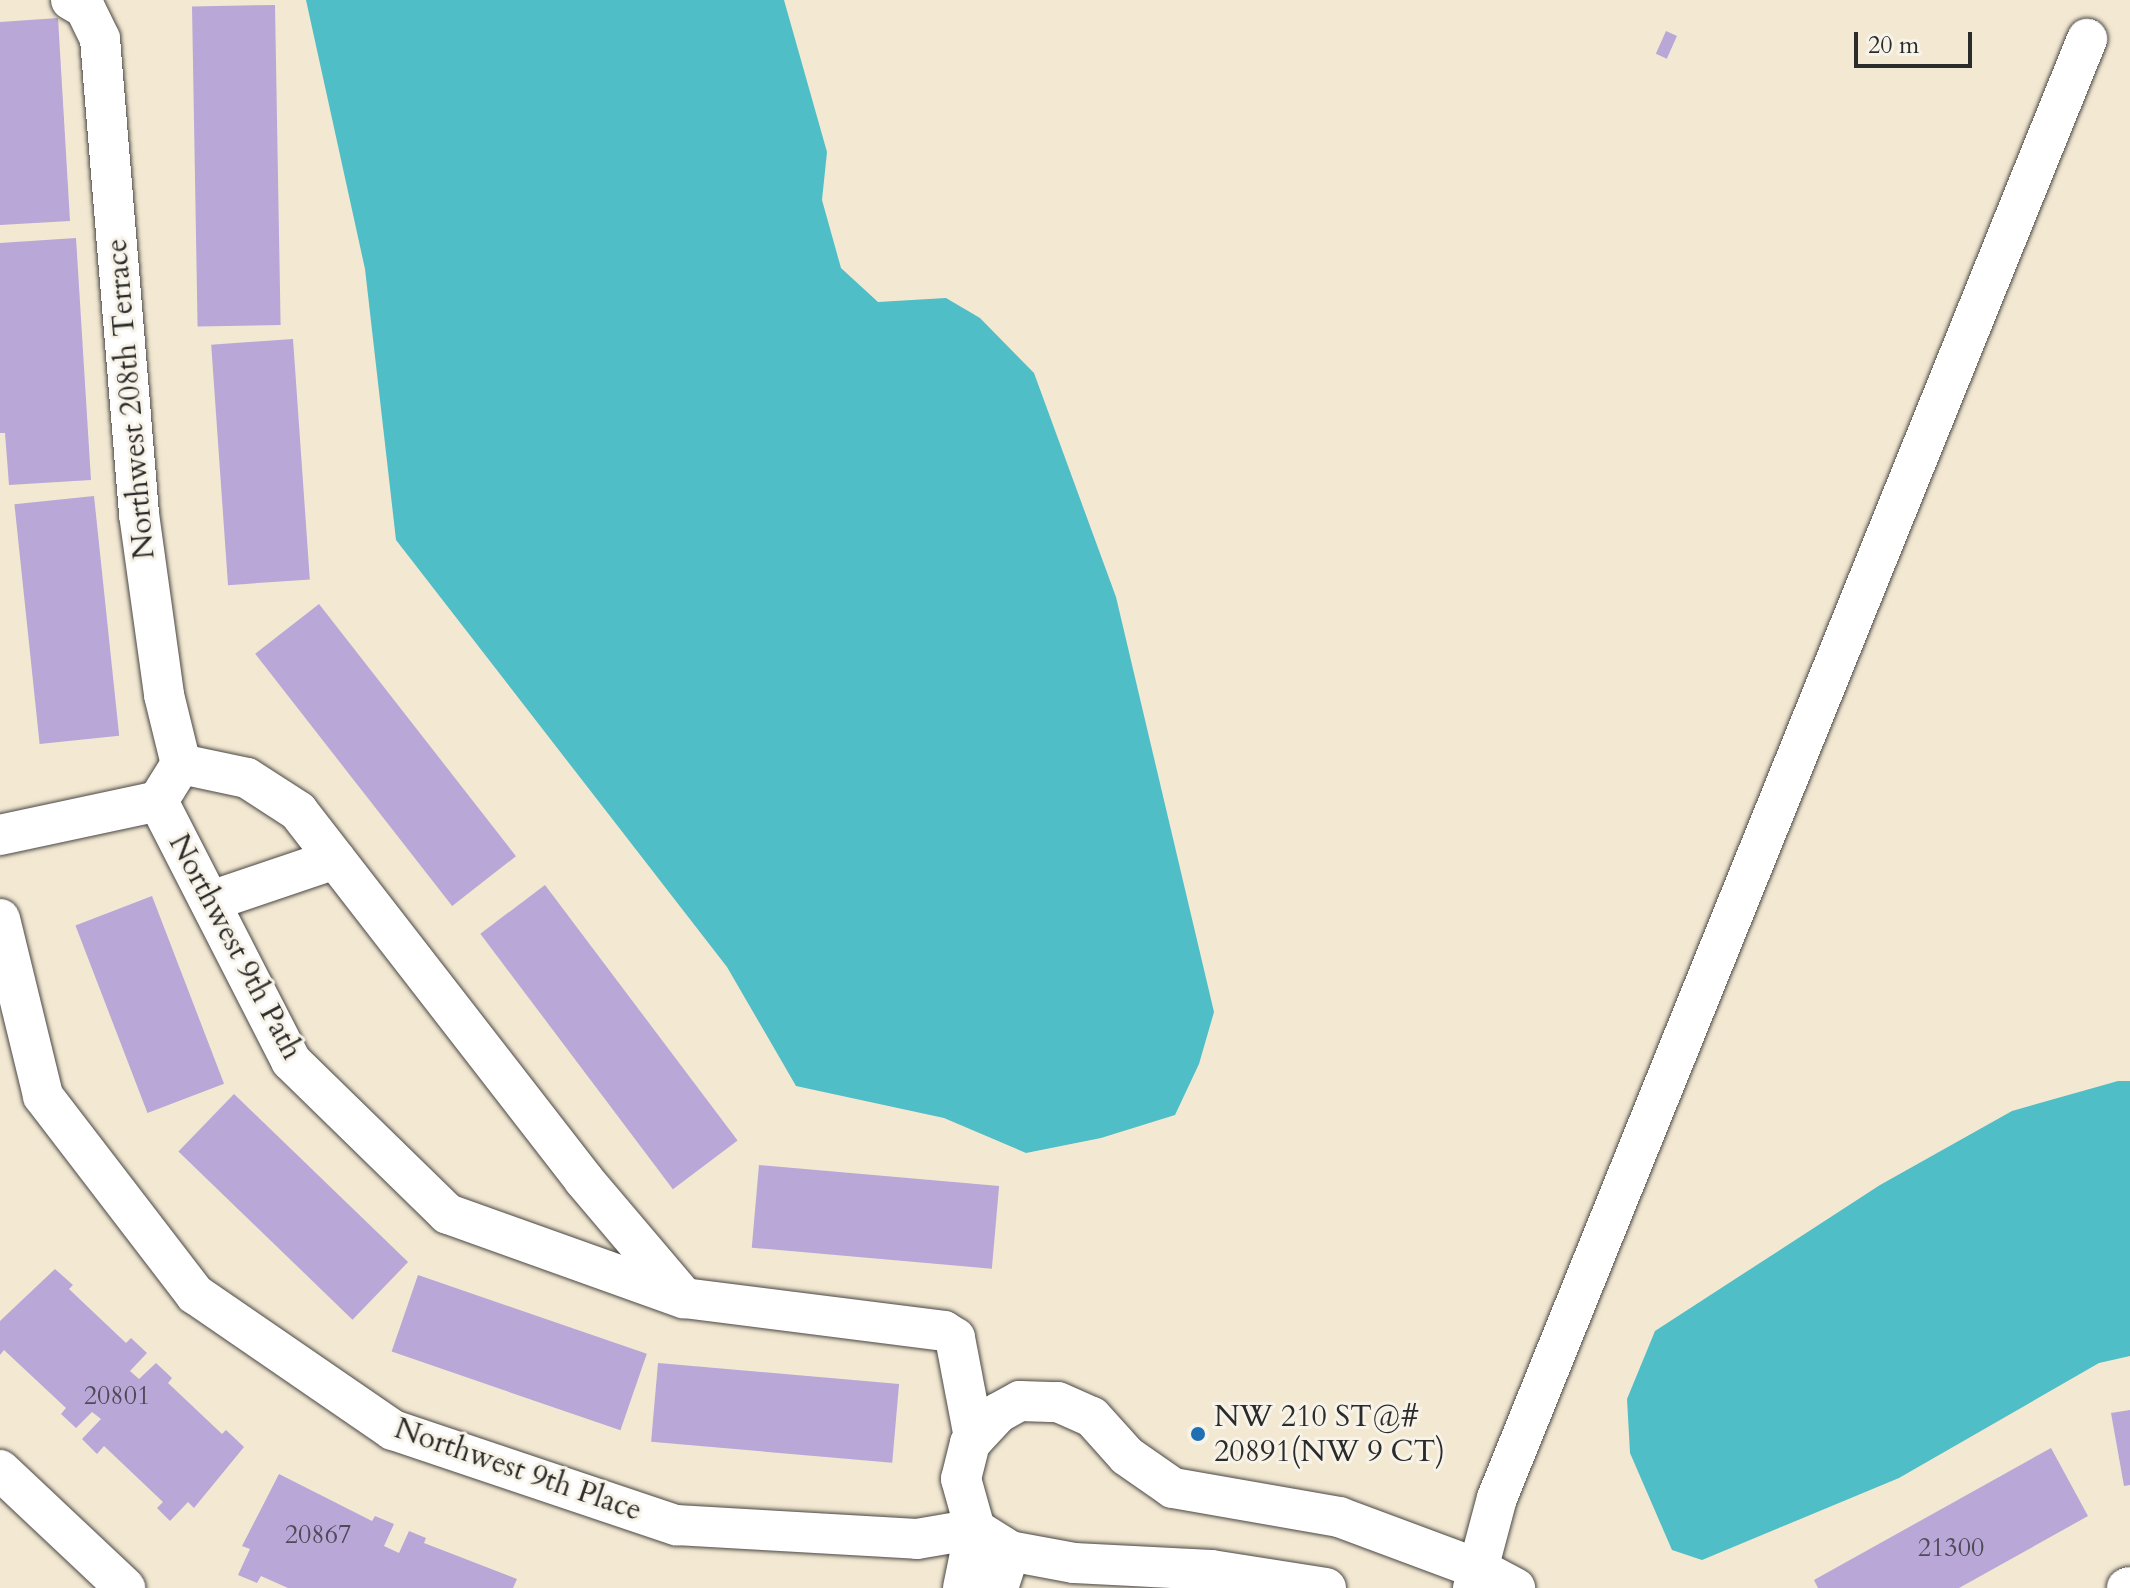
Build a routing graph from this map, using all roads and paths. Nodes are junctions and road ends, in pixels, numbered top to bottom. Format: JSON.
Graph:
{"nodes":[{"id":1,"x":71,"y":0,"type":"edge"},
{"id":2,"x":2087,"y":39,"type":"dead end"},
{"id":3,"x":181,"y":764,"type":"junction"},
{"id":4,"x":158,"y":801,"type":"junction"},
{"id":5,"x":0,"y":835,"type":"edge"},
{"id":6,"x":335,"y":859,"type":"junction"},
{"id":7,"x":211,"y":901,"type":"junction"},
{"id":8,"x":0,"y":919,"type":"edge"},
{"id":9,"x":684,"y":1298,"type":"junction"},
{"id":10,"x":974,"y":1438,"type":"junction"},
{"id":11,"x":0,"y":1470,"type":"edge"},
{"id":12,"x":975,"y":1529,"type":"junction"},
{"id":13,"x":1004,"y":1570,"type":"edge"},
{"id":14,"x":1476,"y":1578,"type":"edge"},
{"id":15,"x":125,"y":1588,"type":"edge"},
{"id":16,"x":963,"y":1588,"type":"edge"},
{"id":17,"x":1326,"y":1588,"type":"edge"},
{"id":18,"x":1515,"y":1588,"type":"edge"}],
"edges":[{"from":1,"to":3,"type":"street","name":"Northwest 208th Terrace"},
{"from":2,"to":14,"type":"street"},
{"from":3,"to":4,"type":"street"},
{"from":3,"to":6,"type":"street"},
{"from":4,"to":5,"type":"street"},
{"from":4,"to":7,"type":"street","name":"Northwest 9th Path"},
{"from":6,"to":7,"type":"street"},
{"from":6,"to":9,"type":"street"},
{"from":7,"to":9,"type":"street","name":"Northwest 9th Path"},
{"from":8,"to":12,"type":"street","name":"Northwest 9th Place"},
{"from":9,"to":10,"type":"street","name":"Northwest 9th Path"},
{"from":10,"to":12,"type":"street"},
{"from":10,"to":14,"type":"street"},
{"from":11,"to":15,"type":"street"},
{"from":12,"to":13,"type":"street"},
{"from":12,"to":16,"type":"street"},
{"from":13,"to":17,"type":"street"},
{"from":14,"to":18,"type":"street"}]}
